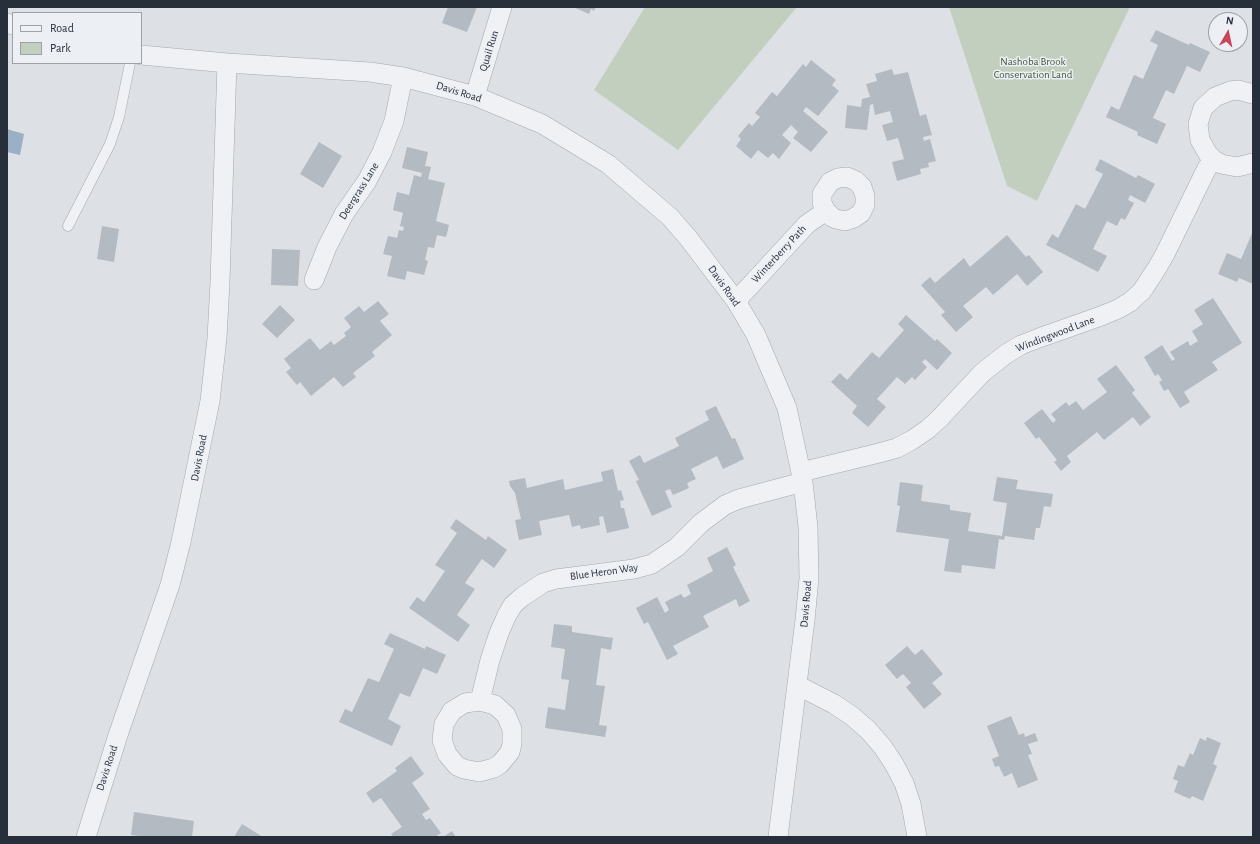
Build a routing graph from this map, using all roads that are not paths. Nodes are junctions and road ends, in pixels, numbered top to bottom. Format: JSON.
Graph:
{"nodes":[{"id":1,"x":502,"y":7,"type":"edge"},
{"id":2,"x":142,"y":55,"type":"edge"},
{"id":3,"x":227,"y":63,"type":"junction"},
{"id":4,"x":130,"y":64,"type":"edge"},
{"id":5,"x":403,"y":77,"type":"junction"},
{"id":6,"x":1253,"y":94,"type":"edge"},
{"id":7,"x":475,"y":96,"type":"junction"},
{"id":8,"x":1214,"y":160,"type":"junction"},
{"id":9,"x":1253,"y":163,"type":"edge"},
{"id":10,"x":826,"y":211,"type":"dead end"},
{"id":11,"x":68,"y":226,"type":"dead end"},
{"id":12,"x":314,"y":280,"type":"dead end"},
{"id":13,"x":736,"y":301,"type":"junction"},
{"id":14,"x":802,"y":477,"type":"junction"},
{"id":15,"x":797,"y":685,"type":"junction"},
{"id":16,"x":480,"y":701,"type":"dead end"},
{"id":17,"x":86,"y":837,"type":"edge"},
{"id":18,"x":778,"y":837,"type":"edge"},
{"id":19,"x":917,"y":837,"type":"edge"}],
"edges":[{"from":1,"to":7,"type":"street","name":"Quail Run"},
{"from":2,"to":3,"type":"street","name":"Davis Road"},
{"from":3,"to":5,"type":"street","name":"Davis Road"},
{"from":3,"to":17,"type":"street","name":"Davis Road"},
{"from":4,"to":11,"type":"lane"},
{"from":5,"to":7,"type":"street","name":"Davis Road"},
{"from":5,"to":12,"type":"street","name":"Deergrass Lane"},
{"from":6,"to":8,"type":"street"},
{"from":7,"to":13,"type":"street","name":"Davis Road"},
{"from":8,"to":9,"type":"street"},
{"from":8,"to":14,"type":"street","name":"Windingwood Lane"},
{"from":10,"to":13,"type":"street","name":"Winterberry Path"},
{"from":13,"to":14,"type":"street","name":"Davis Road"},
{"from":14,"to":15,"type":"street","name":"Davis Road"},
{"from":14,"to":16,"type":"street","name":"Blue Heron Way"},
{"from":15,"to":18,"type":"street","name":"Davis Road"},
{"from":15,"to":19,"type":"street"}]}
